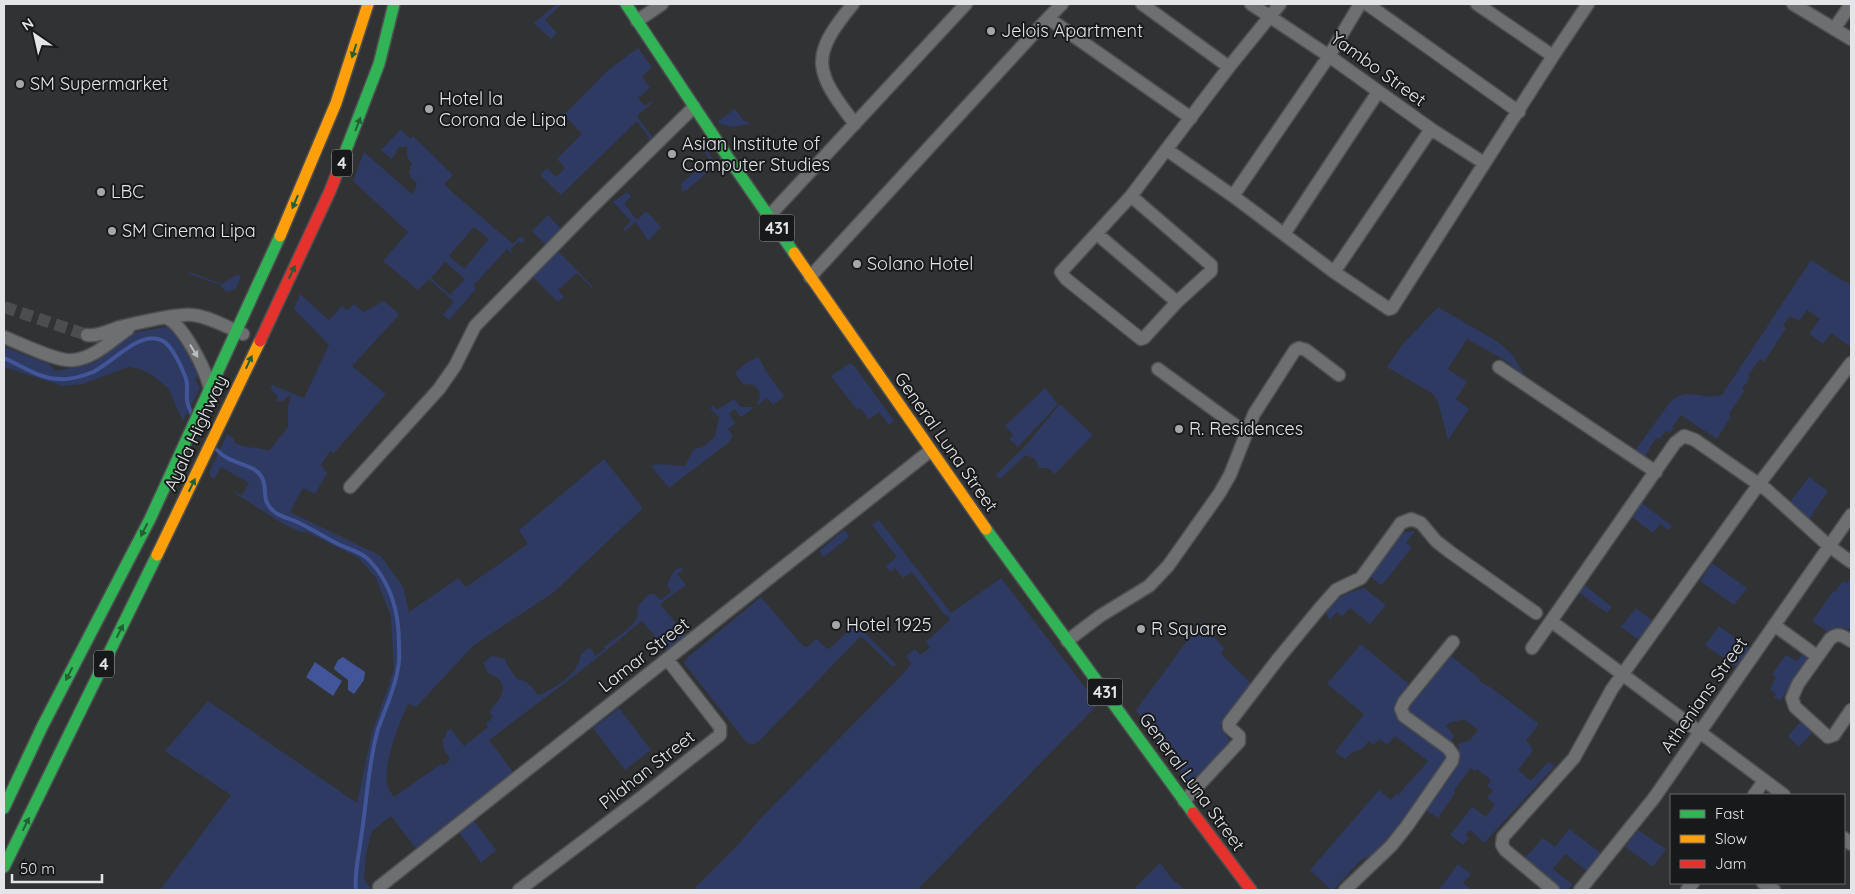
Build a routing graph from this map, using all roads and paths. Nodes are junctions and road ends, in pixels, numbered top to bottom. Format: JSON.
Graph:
{"nodes":[{"id":1,"x":368,"y":4,"type":"edge"},
{"id":2,"x":394,"y":4,"type":"edge"},
{"id":3,"x":626,"y":4,"type":"edge"},
{"id":4,"x":662,"y":4,"type":"edge"},
{"id":5,"x":853,"y":4,"type":"edge"},
{"id":6,"x":966,"y":4,"type":"edge"},
{"id":7,"x":1062,"y":4,"type":"edge"},
{"id":8,"x":1142,"y":4,"type":"edge"},
{"id":9,"x":1251,"y":4,"type":"edge"},
{"id":10,"x":1280,"y":4,"type":"edge"},
{"id":11,"x":1360,"y":4,"type":"edge"},
{"id":12,"x":1367,"y":4,"type":"edge"},
{"id":13,"x":1477,"y":4,"type":"edge"},
{"id":14,"x":1588,"y":4,"type":"edge"},
{"id":15,"x":1793,"y":4,"type":"edge"},
{"id":16,"x":1850,"y":4,"type":"edge"},
{"id":17,"x":1271,"y":16,"type":"junction"},
{"id":18,"x":1048,"y":18,"type":"junction"},
{"id":19,"x":637,"y":21,"type":"junction"},
{"id":20,"x":1834,"y":29,"type":"junction"},
{"id":21,"x":1851,"y":39,"type":"edge"},
{"id":22,"x":1329,"y":56,"type":"junction"},
{"id":23,"x":1553,"y":56,"type":"junction"},
{"id":24,"x":1229,"y":67,"type":"junction"},
{"id":25,"x":1378,"y":92,"type":"junction"},
{"id":26,"x":694,"y":107,"type":"junction"},
{"id":27,"x":1518,"y":112,"type":"junction"},
{"id":28,"x":1191,"y":118,"type":"junction"},
{"id":29,"x":855,"y":124,"type":"junction"},
{"id":30,"x":1431,"y":129,"type":"junction"},
{"id":31,"x":1167,"y":150,"type":"junction"},
{"id":32,"x":1484,"y":163,"type":"junction"},
{"id":33,"x":1131,"y":196,"type":"junction"},
{"id":34,"x":1233,"y":196,"type":"junction"},
{"id":35,"x":769,"y":216,"type":"junction"},
{"id":36,"x":1097,"y":234,"type":"junction"},
{"id":37,"x":1284,"y":234,"type":"junction"},
{"id":38,"x":1334,"y":272,"type":"junction"},
{"id":39,"x":810,"y":277,"type":"junction"},
{"id":40,"x":1177,"y":302,"type":"junction"},
{"id":41,"x":166,"y":318,"type":"junction"},
{"id":42,"x":139,"y":324,"type":"junction"},
{"id":43,"x":237,"y":332,"type":"junction"},
{"id":44,"x":87,"y":335,"type":"tunnel mouth"},
{"id":45,"x":4,"y":337,"type":"edge"},
{"id":46,"x":259,"y":342,"type":"junction"},
{"id":47,"x":1851,"y":363,"type":"edge"},
{"id":48,"x":1499,"y":366,"type":"dead end"},
{"id":49,"x":1158,"y":369,"type":"dead end"},
{"id":50,"x":1339,"y":375,"type":"dead end"},
{"id":51,"x":210,"y":393,"type":"junction"},
{"id":52,"x":1246,"y":433,"type":"junction"},
{"id":53,"x":930,"y":451,"type":"junction"},
{"id":54,"x":1656,"y":472,"type":"junction"},
{"id":55,"x":1759,"y":484,"type":"junction"},
{"id":56,"x":350,"y":487,"type":"dead end"},
{"id":57,"x":1851,"y":515,"type":"edge"},
{"id":58,"x":1829,"y":546,"type":"junction"},
{"id":59,"x":1851,"y":562,"type":"edge"},
{"id":60,"x":1536,"y":613,"type":"dead end"},
{"id":61,"x":1550,"y":621,"type":"junction"},
{"id":62,"x":1774,"y":625,"type":"junction"},
{"id":63,"x":1067,"y":641,"type":"junction"},
{"id":64,"x":1851,"y":641,"type":"edge"},
{"id":65,"x":1453,"y":642,"type":"dead end"},
{"id":66,"x":1532,"y":648,"type":"dead end"},
{"id":67,"x":1817,"y":656,"type":"junction"},
{"id":68,"x":667,"y":659,"type":"junction"},
{"id":69,"x":1623,"y":675,"type":"junction"},
{"id":70,"x":1851,"y":710,"type":"edge"},
{"id":71,"x":54,"y":733,"type":"junction"},
{"id":72,"x":1700,"y":733,"type":"junction"},
{"id":73,"x":1764,"y":781,"type":"junction"},
{"id":74,"x":1755,"y":794,"type":"edge"},
{"id":75,"x":1783,"y":794,"type":"edge"},
{"id":76,"x":1184,"y":801,"type":"junction"},
{"id":77,"x":4,"y":808,"type":"edge"},
{"id":78,"x":4,"y":867,"type":"edge"},
{"id":79,"x":379,"y":887,"type":"dead end"},
{"id":80,"x":519,"y":890,"type":"edge"},
{"id":81,"x":1251,"y":890,"type":"edge"},
{"id":82,"x":1345,"y":890,"type":"edge"},
{"id":83,"x":1553,"y":890,"type":"edge"},
{"id":84,"x":1580,"y":890,"type":"edge"}],
"edges":[{"from":1,"to":43,"type":"main road","name":"Ayala Highway","number":"4","one_way":true},
{"from":46,"to":2,"type":"main road","name":"Ayala Highway","number":"4","one_way":true},
{"from":3,"to":19,"type":"main road","name":"General Luna Street","number":"431"},
{"from":4,"to":19,"type":"street"},
{"from":5,"to":29,"type":"street"},
{"from":6,"to":29,"type":"street"},
{"from":7,"to":18,"type":"street"},
{"from":8,"to":24,"type":"street"},
{"from":9,"to":17,"type":"street","name":"Yambo Street"},
{"from":10,"to":17,"type":"street"},
{"from":11,"to":22,"type":"street"},
{"from":12,"to":27,"type":"street"},
{"from":13,"to":23,"type":"street"},
{"from":14,"to":23,"type":"street"},
{"from":15,"to":20,"type":"street"},
{"from":16,"to":20,"type":"street"},
{"from":17,"to":22,"type":"street","name":"Yambo Street"},
{"from":17,"to":24,"type":"street"},
{"from":18,"to":28,"type":"street"},
{"from":18,"to":39,"type":"street"},
{"from":19,"to":26,"type":"main road","name":"General Luna Street","number":"431"},
{"from":20,"to":21,"type":"street"},
{"from":22,"to":25,"type":"street","name":"Yambo Street"},
{"from":22,"to":34,"type":"street"},
{"from":23,"to":27,"type":"street"},
{"from":24,"to":28,"type":"street"},
{"from":25,"to":30,"type":"street","name":"Yambo Street"},
{"from":25,"to":37,"type":"street"},
{"from":26,"to":35,"type":"main road","name":"General Luna Street","number":"431"},
{"from":26,"to":56,"type":"street"},
{"from":27,"to":32,"type":"street"},
{"from":28,"to":31,"type":"street"},
{"from":29,"to":35,"type":"street"},
{"from":30,"to":32,"type":"street","name":"Yambo Street"},
{"from":30,"to":38,"type":"street"},
{"from":31,"to":33,"type":"street"},
{"from":31,"to":34,"type":"street"},
{"from":32,"to":38,"type":"street"},
{"from":33,"to":36,"type":"street"},
{"from":33,"to":40,"type":"street"},
{"from":34,"to":37,"type":"street"},
{"from":35,"to":39,"type":"main road","name":"General Luna Street","number":"431"},
{"from":36,"to":40,"type":"street"},
{"from":36,"to":40,"type":"street"},
{"from":37,"to":38,"type":"street"},
{"from":39,"to":53,"type":"main road","name":"General Luna Street","number":"431"},
{"from":41,"to":42,"type":"street"},
{"from":41,"to":43,"type":"street"},
{"from":41,"to":51,"type":"street","one_way":true},
{"from":42,"to":44,"type":"street"},
{"from":42,"to":45,"type":"street"},
{"from":43,"to":46,"type":"street"},
{"from":43,"to":51,"type":"main road","name":"Ayala Highway","number":"4"},
{"from":71,"to":46,"type":"main road","name":"Ayala Highway","number":"4","one_way":true},
{"from":47,"to":55,"type":"street"},
{"from":48,"to":54,"type":"street"},
{"from":49,"to":52,"type":"street"},
{"from":50,"to":52,"type":"street"},
{"from":51,"to":71,"type":"main road","name":"Ayala Highway","number":"4","one_way":true},
{"from":52,"to":63,"type":"street"},
{"from":53,"to":63,"type":"main road","name":"General Luna Street","number":"431"},
{"from":53,"to":68,"type":"street","name":"Lamar Street"},
{"from":54,"to":55,"type":"street"},
{"from":54,"to":61,"type":"street"},
{"from":55,"to":58,"type":"street"},
{"from":55,"to":69,"type":"street"},
{"from":57,"to":58,"type":"street","name":"Athenians Street"},
{"from":58,"to":59,"type":"street"},
{"from":58,"to":62,"type":"street","name":"Athenians Street"},
{"from":60,"to":76,"type":"street"},
{"from":61,"to":66,"type":"street"},
{"from":61,"to":69,"type":"street"},
{"from":62,"to":67,"type":"street"},
{"from":62,"to":72,"type":"street","name":"Athenians Street"},
{"from":63,"to":76,"type":"main road","name":"General Luna Street","number":"431"},
{"from":64,"to":67,"type":"street"},
{"from":65,"to":82,"type":"street"},
{"from":67,"to":70,"type":"street"},
{"from":68,"to":79,"type":"street","name":"Lamar Street"},
{"from":68,"to":80,"type":"street","name":"Pilahan Street"},
{"from":69,"to":72,"type":"street"},
{"from":69,"to":83,"type":"street"},
{"from":71,"to":77,"type":"main road","name":"Ayala Highway","number":"4"},
{"from":78,"to":71,"type":"main road","name":"Ayala Highway","number":"4","one_way":true},
{"from":72,"to":73,"type":"street"},
{"from":72,"to":84,"type":"street","name":"Athenians Street"},
{"from":73,"to":74,"type":"street"},
{"from":73,"to":75,"type":"street"},
{"from":76,"to":81,"type":"main road","name":"General Luna Street","number":"431"}]}
